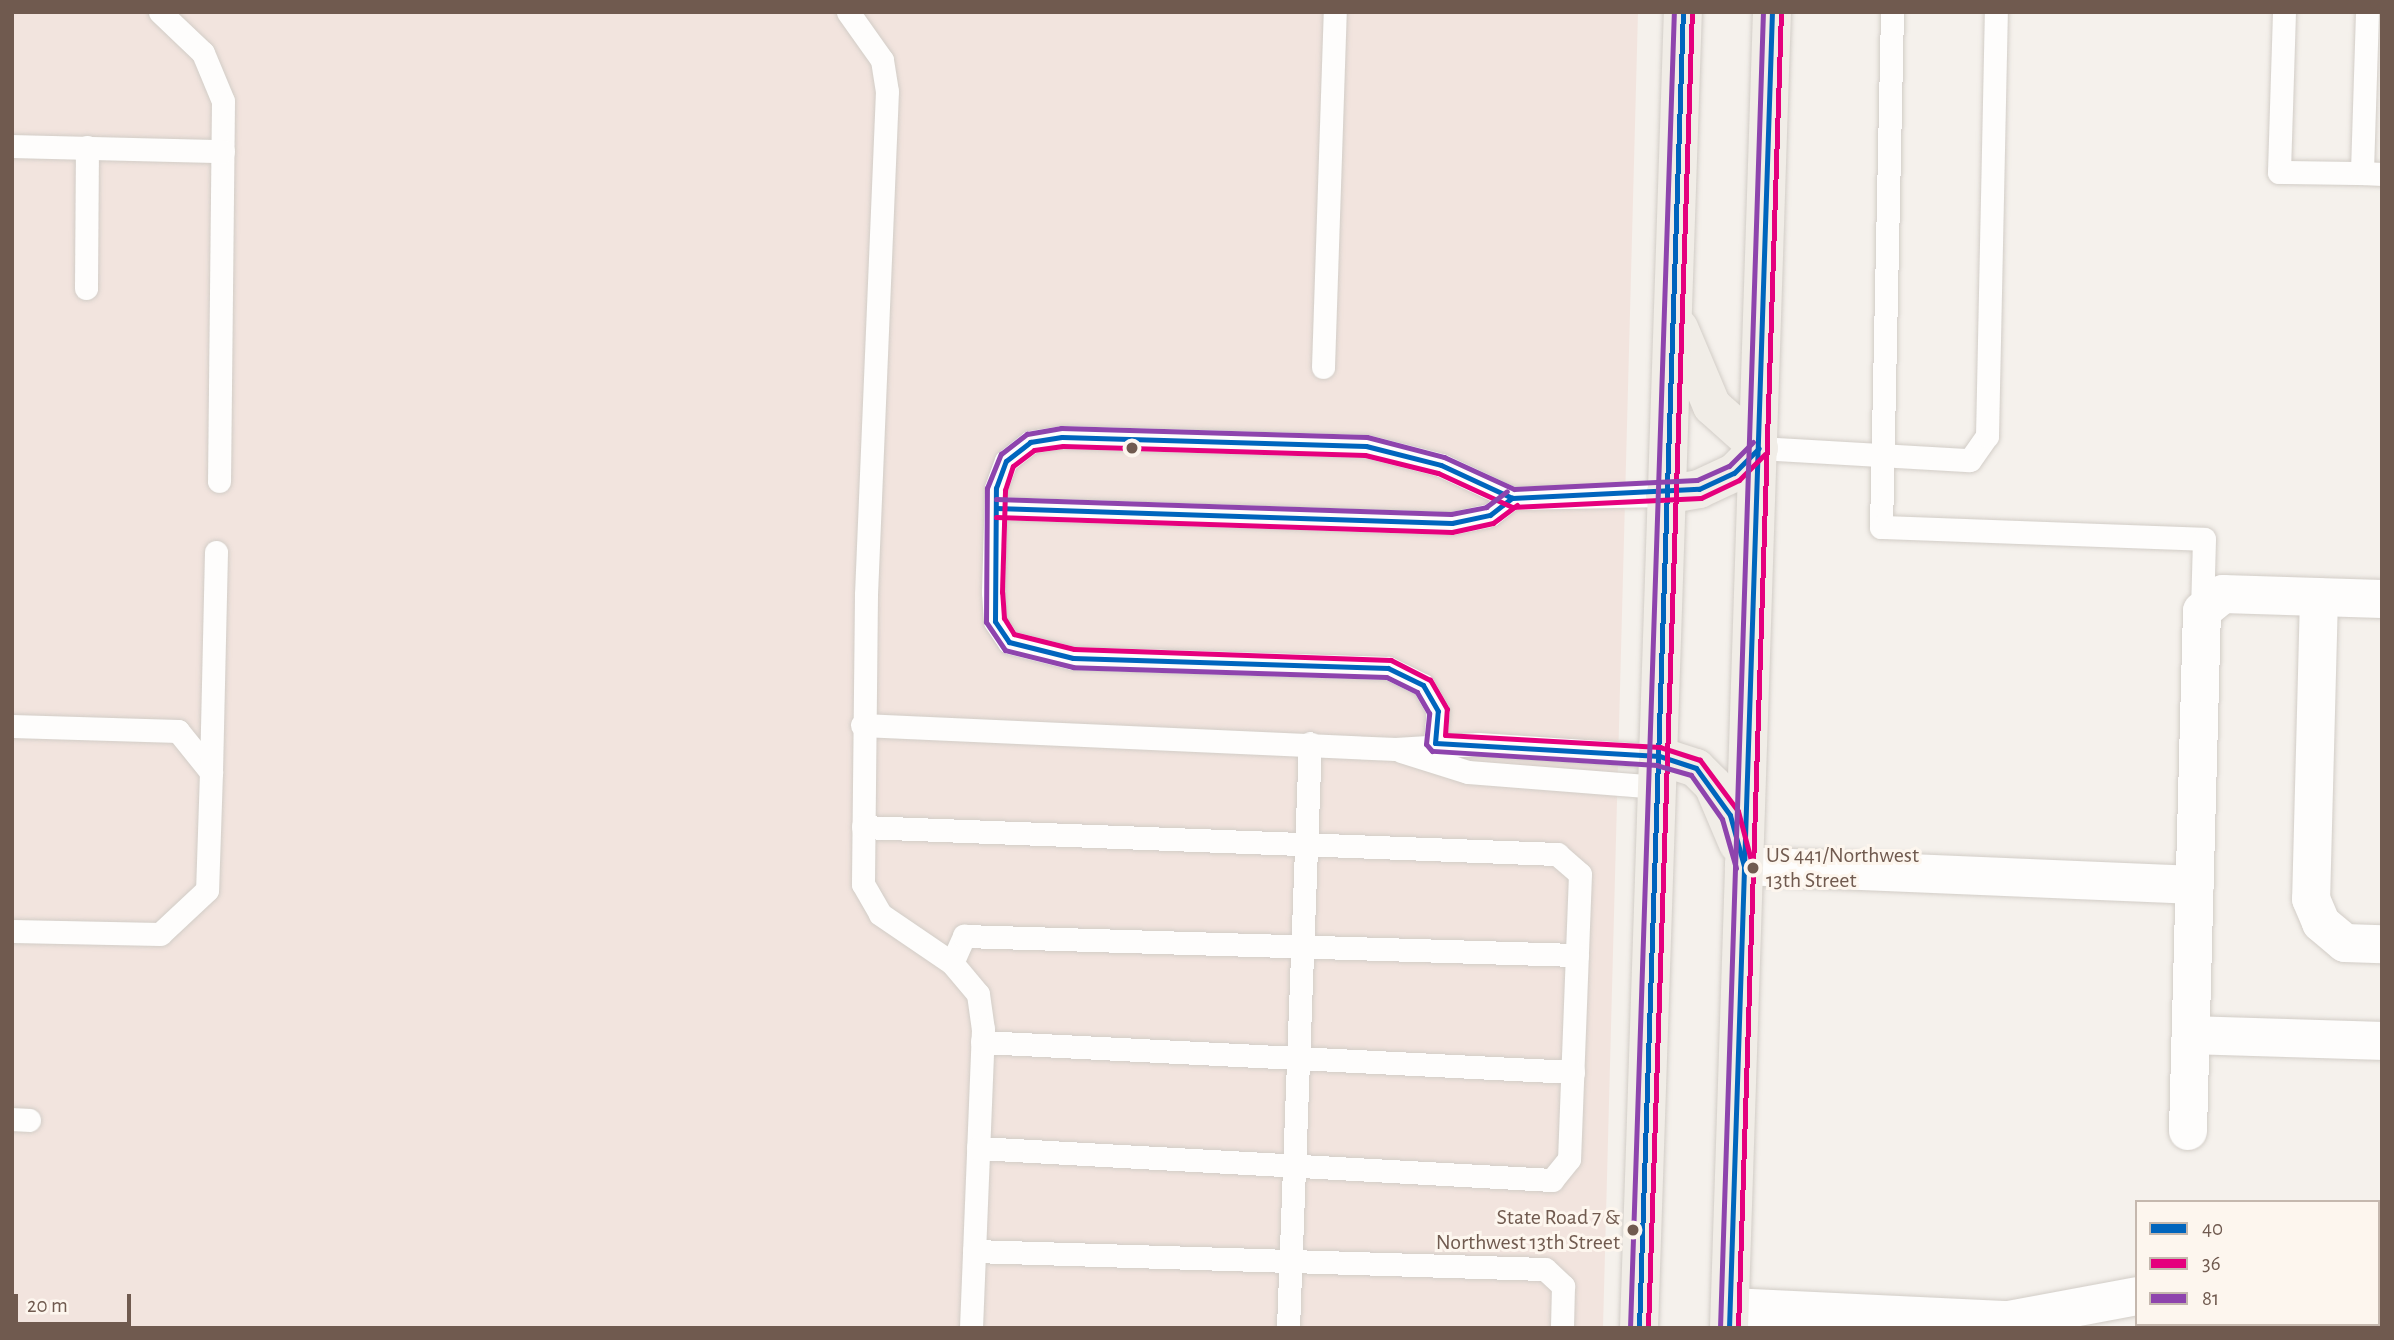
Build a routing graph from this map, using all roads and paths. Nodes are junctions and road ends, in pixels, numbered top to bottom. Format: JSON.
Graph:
{"nodes":[{"id":1,"x":160,"y":12,"type":"edge"},
{"id":2,"x":848,"y":12,"type":"edge"},
{"id":3,"x":1335,"y":12,"type":"edge"},
{"id":4,"x":1683,"y":12,"type":"edge"},
{"id":5,"x":1772,"y":12,"type":"edge"},
{"id":6,"x":1892,"y":12,"type":"edge"},
{"id":7,"x":1996,"y":12,"type":"edge"},
{"id":8,"x":2284,"y":12,"type":"edge"},
{"id":9,"x":2367,"y":12,"type":"edge"},
{"id":10,"x":12,"y":146,"type":"edge"},
{"id":11,"x":87,"y":147,"type":"junction"},
{"id":12,"x":223,"y":151,"type":"junction"},
{"id":13,"x":2372,"y":173,"type":"edge"},
{"id":14,"x":86,"y":288,"type":"dead end"},
{"id":15,"x":1674,"y":313,"type":"junction"},
{"id":16,"x":1323,"y":367,"type":"dead end"},
{"id":17,"x":1759,"y":448,"type":"junction"},
{"id":18,"x":1881,"y":458,"type":"junction"},
{"id":19,"x":219,"y":481,"type":"dead end"},
{"id":20,"x":1665,"y":495,"type":"junction"},
{"id":21,"x":1512,"y":498,"type":"junction"},
{"id":22,"x":996,"y":509,"type":"junction"},
{"id":23,"x":216,"y":552,"type":"dead end"},
{"id":24,"x":2319,"y":597,"type":"junction"},
{"id":25,"x":2382,"y":599,"type":"edge"},
{"id":26,"x":2202,"y":611,"type":"junction"},
{"id":27,"x":862,"y":725,"type":"junction"},
{"id":28,"x":12,"y":726,"type":"edge"},
{"id":29,"x":1310,"y":743,"type":"junction"},
{"id":30,"x":1435,"y":743,"type":"junction"},
{"id":31,"x":1395,"y":749,"type":"junction"},
{"id":32,"x":211,"y":772,"type":"junction"},
{"id":33,"x":1658,"y":772,"type":"junction"},
{"id":34,"x":863,"y":827,"type":"junction"},
{"id":35,"x":1307,"y":843,"type":"junction"},
{"id":36,"x":1744,"y":866,"type":"junction"},
{"id":37,"x":2195,"y":885,"type":"junction"},
{"id":38,"x":12,"y":931,"type":"edge"},
{"id":39,"x":2382,"y":944,"type":"edge"},
{"id":40,"x":1303,"y":946,"type":"junction"},
{"id":41,"x":1577,"y":955,"type":"junction"},
{"id":42,"x":952,"y":963,"type":"junction"},
{"id":43,"x":2191,"y":1035,"type":"junction"},
{"id":44,"x":2382,"y":1041,"type":"edge"},
{"id":45,"x":982,"y":1042,"type":"junction"},
{"id":46,"x":1298,"y":1061,"type":"junction"},
{"id":47,"x":1573,"y":1072,"type":"junction"},
{"id":48,"x":2188,"y":1131,"type":"dead end"},
{"id":49,"x":978,"y":1148,"type":"junction"},
{"id":50,"x":1294,"y":1170,"type":"junction"},
{"id":51,"x":974,"y":1251,"type":"junction"},
{"id":52,"x":1291,"y":1262,"type":"junction"},
{"id":53,"x":2135,"y":1296,"type":"edge"},
{"id":54,"x":1730,"y":1318,"type":"edge"},
{"id":55,"x":2023,"y":1324,"type":"edge"},
{"id":56,"x":971,"y":1328,"type":"edge"},
{"id":57,"x":1288,"y":1328,"type":"edge"},
{"id":58,"x":1562,"y":1328,"type":"edge"},
{"id":59,"x":1639,"y":1328,"type":"edge"}],
"edges":[{"from":1,"to":12,"type":"lane"},
{"from":2,"to":27,"type":"lane"},
{"from":3,"to":16,"type":"lane"},
{"from":4,"to":15,"type":"main road"},
{"from":5,"to":17,"type":"main road"},
{"from":6,"to":18,"type":"lane"},
{"from":7,"to":18,"type":"lane"},
{"from":8,"to":13,"type":"lane"},
{"from":9,"to":13,"type":"lane"},
{"from":10,"to":11,"type":"lane"},
{"from":11,"to":12,"type":"lane"},
{"from":11,"to":14,"type":"lane"},
{"from":12,"to":19,"type":"lane"},
{"from":15,"to":17,"type":"main road"},
{"from":15,"to":20,"type":"main road"},
{"from":17,"to":18,"type":"lane"},
{"from":17,"to":20,"type":"main road"},
{"from":17,"to":36,"type":"main road"},
{"from":18,"to":26,"type":"lane"},
{"from":20,"to":21,"type":"lane"},
{"from":20,"to":33,"type":"main road"},
{"from":21,"to":22,"type":"lane"},
{"from":21,"to":22,"type":"lane"},
{"from":22,"to":30,"type":"lane"},
{"from":23,"to":32,"type":"lane"},
{"from":24,"to":25,"type":"street"},
{"from":24,"to":26,"type":"street"},
{"from":24,"to":39,"type":"street"},
{"from":26,"to":37,"type":"street"},
{"from":27,"to":29,"type":"lane"},
{"from":27,"to":34,"type":"lane"},
{"from":28,"to":32,"type":"lane"},
{"from":29,"to":31,"type":"lane"},
{"from":29,"to":35,"type":"lane"},
{"from":30,"to":31,"type":"lane"},
{"from":30,"to":33,"type":"lane"},
{"from":31,"to":33,"type":"lane"},
{"from":32,"to":38,"type":"lane"},
{"from":33,"to":36,"type":"main road"},
{"from":33,"to":59,"type":"main road"},
{"from":34,"to":35,"type":"lane"},
{"from":34,"to":42,"type":"lane"},
{"from":35,"to":40,"type":"lane"},
{"from":35,"to":41,"type":"lane"},
{"from":36,"to":37,"type":"street"},
{"from":36,"to":54,"type":"main road"},
{"from":37,"to":43,"type":"street"},
{"from":40,"to":41,"type":"lane"},
{"from":40,"to":42,"type":"lane"},
{"from":40,"to":46,"type":"lane"},
{"from":41,"to":47,"type":"lane"},
{"from":42,"to":45,"type":"lane"},
{"from":43,"to":44,"type":"street"},
{"from":43,"to":48,"type":"street"},
{"from":45,"to":46,"type":"lane"},
{"from":45,"to":49,"type":"lane"},
{"from":46,"to":47,"type":"lane"},
{"from":46,"to":50,"type":"lane"},
{"from":47,"to":50,"type":"lane"},
{"from":49,"to":50,"type":"lane"},
{"from":49,"to":51,"type":"lane"},
{"from":50,"to":52,"type":"lane"},
{"from":51,"to":52,"type":"lane"},
{"from":51,"to":56,"type":"lane"},
{"from":52,"to":57,"type":"lane"},
{"from":52,"to":58,"type":"lane"},
{"from":53,"to":55,"type":"street"},
{"from":54,"to":55,"type":"street"}]}
